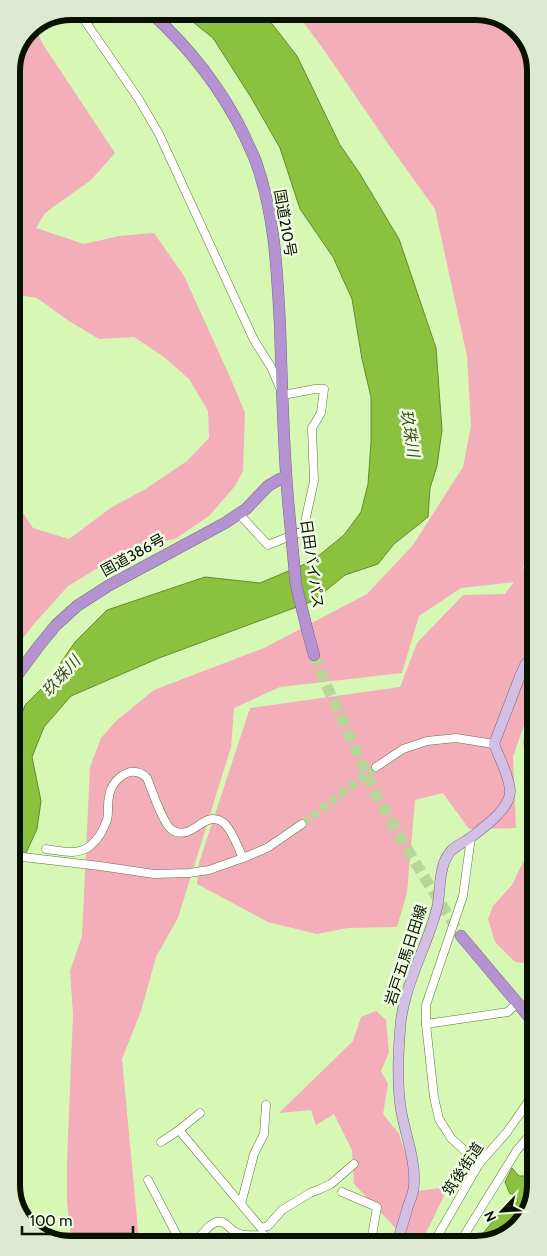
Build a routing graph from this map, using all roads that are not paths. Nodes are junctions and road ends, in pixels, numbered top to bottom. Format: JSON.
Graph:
{"nodes":[{"id":1,"x":90,"y":20,"type":"edge"},
{"id":2,"x":159,"y":20,"type":"edge"},
{"id":3,"x":86,"y":22,"type":"joint"},
{"id":4,"x":283,"y":395,"type":"junction"},
{"id":5,"x":286,"y":477,"type":"junction"},
{"id":6,"x":239,"y":514,"type":"junction"},
{"id":7,"x":314,"y":655,"type":"tunnel mouth"},
{"id":8,"x":527,"y":663,"type":"edge"},
{"id":9,"x":20,"y":671,"type":"edge"},
{"id":10,"x":494,"y":744,"type":"junction"},
{"id":11,"x":376,"y":767,"type":"tunnel mouth"},
{"id":12,"x":302,"y":824,"type":"tunnel mouth"},
{"id":13,"x":471,"y":837,"type":"junction"},
{"id":14,"x":46,"y":849,"type":"dead end"},
{"id":15,"x":20,"y":857,"type":"edge"},
{"id":16,"x":243,"y":858,"type":"junction"},
{"id":17,"x":461,"y":936,"type":"tunnel mouth"},
{"id":18,"x":517,"y":1003,"type":"junction"},
{"id":19,"x":527,"y":1015,"type":"edge"},
{"id":20,"x":426,"y":1024,"type":"junction"},
{"id":21,"x":527,"y":1103,"type":"edge"},
{"id":22,"x":266,"y":1105,"type":"dead end"},
{"id":23,"x":200,"y":1113,"type":"dead end"},
{"id":24,"x":179,"y":1130,"type":"junction"},
{"id":25,"x":527,"y":1138,"type":"edge"},
{"id":26,"x":161,"y":1142,"type":"dead end"},
{"id":27,"x":354,"y":1164,"type":"dead end"},
{"id":28,"x":479,"y":1164,"type":"junction"},
{"id":29,"x":148,"y":1180,"type":"dead end"},
{"id":30,"x":342,"y":1192,"type":"dead end"},
{"id":31,"x":241,"y":1204,"type":"junction"},
{"id":32,"x":262,"y":1232,"type":"junction"},
{"id":33,"x":176,"y":1236,"type":"edge"},
{"id":34,"x":201,"y":1236,"type":"edge"},
{"id":35,"x":264,"y":1236,"type":"edge"},
{"id":36,"x":372,"y":1236,"type":"edge"},
{"id":37,"x":399,"y":1236,"type":"edge"},
{"id":38,"x":437,"y":1236,"type":"edge"},
{"id":39,"x":464,"y":1236,"type":"edge"}],
"edges":[{"from":1,"to":3,"type":"street"},
{"from":2,"to":4,"type":"highway","name":"国道210号"},
{"from":3,"to":4,"type":"street"},
{"from":4,"to":5,"type":"highway","name":"国道210号"},
{"from":4,"to":6,"type":"street"},
{"from":5,"to":6,"type":"highway","name":"国道386号"},
{"from":5,"to":7,"type":"highway","name":"日田バイパス","bridge":true},
{"from":6,"to":9,"type":"highway","name":"国道386号"},
{"from":8,"to":10,"type":"main road"},
{"from":10,"to":11,"type":"street"},
{"from":10,"to":13,"type":"main road","name":"岩戸五馬日田線"},
{"from":12,"to":16,"type":"street"},
{"from":13,"to":20,"type":"street"},
{"from":13,"to":37,"type":"main road","name":"岩戸五馬日田線"},
{"from":14,"to":16,"type":"street"},
{"from":15,"to":16,"type":"street"},
{"from":17,"to":18,"type":"highway"},
{"from":18,"to":19,"type":"highway"},
{"from":18,"to":20,"type":"street"},
{"from":20,"to":28,"type":"street"},
{"from":21,"to":28,"type":"street","name":"筑後街道"},
{"from":22,"to":31,"type":"street"},
{"from":23,"to":24,"type":"street"},
{"from":24,"to":26,"type":"street"},
{"from":24,"to":31,"type":"street"},
{"from":25,"to":39,"type":"street"},
{"from":27,"to":32,"type":"street"},
{"from":28,"to":38,"type":"street","name":"筑後街道"},
{"from":29,"to":33,"type":"street"},
{"from":30,"to":36,"type":"street"},
{"from":31,"to":32,"type":"street"},
{"from":32,"to":34,"type":"street"},
{"from":32,"to":35,"type":"street"}]}
